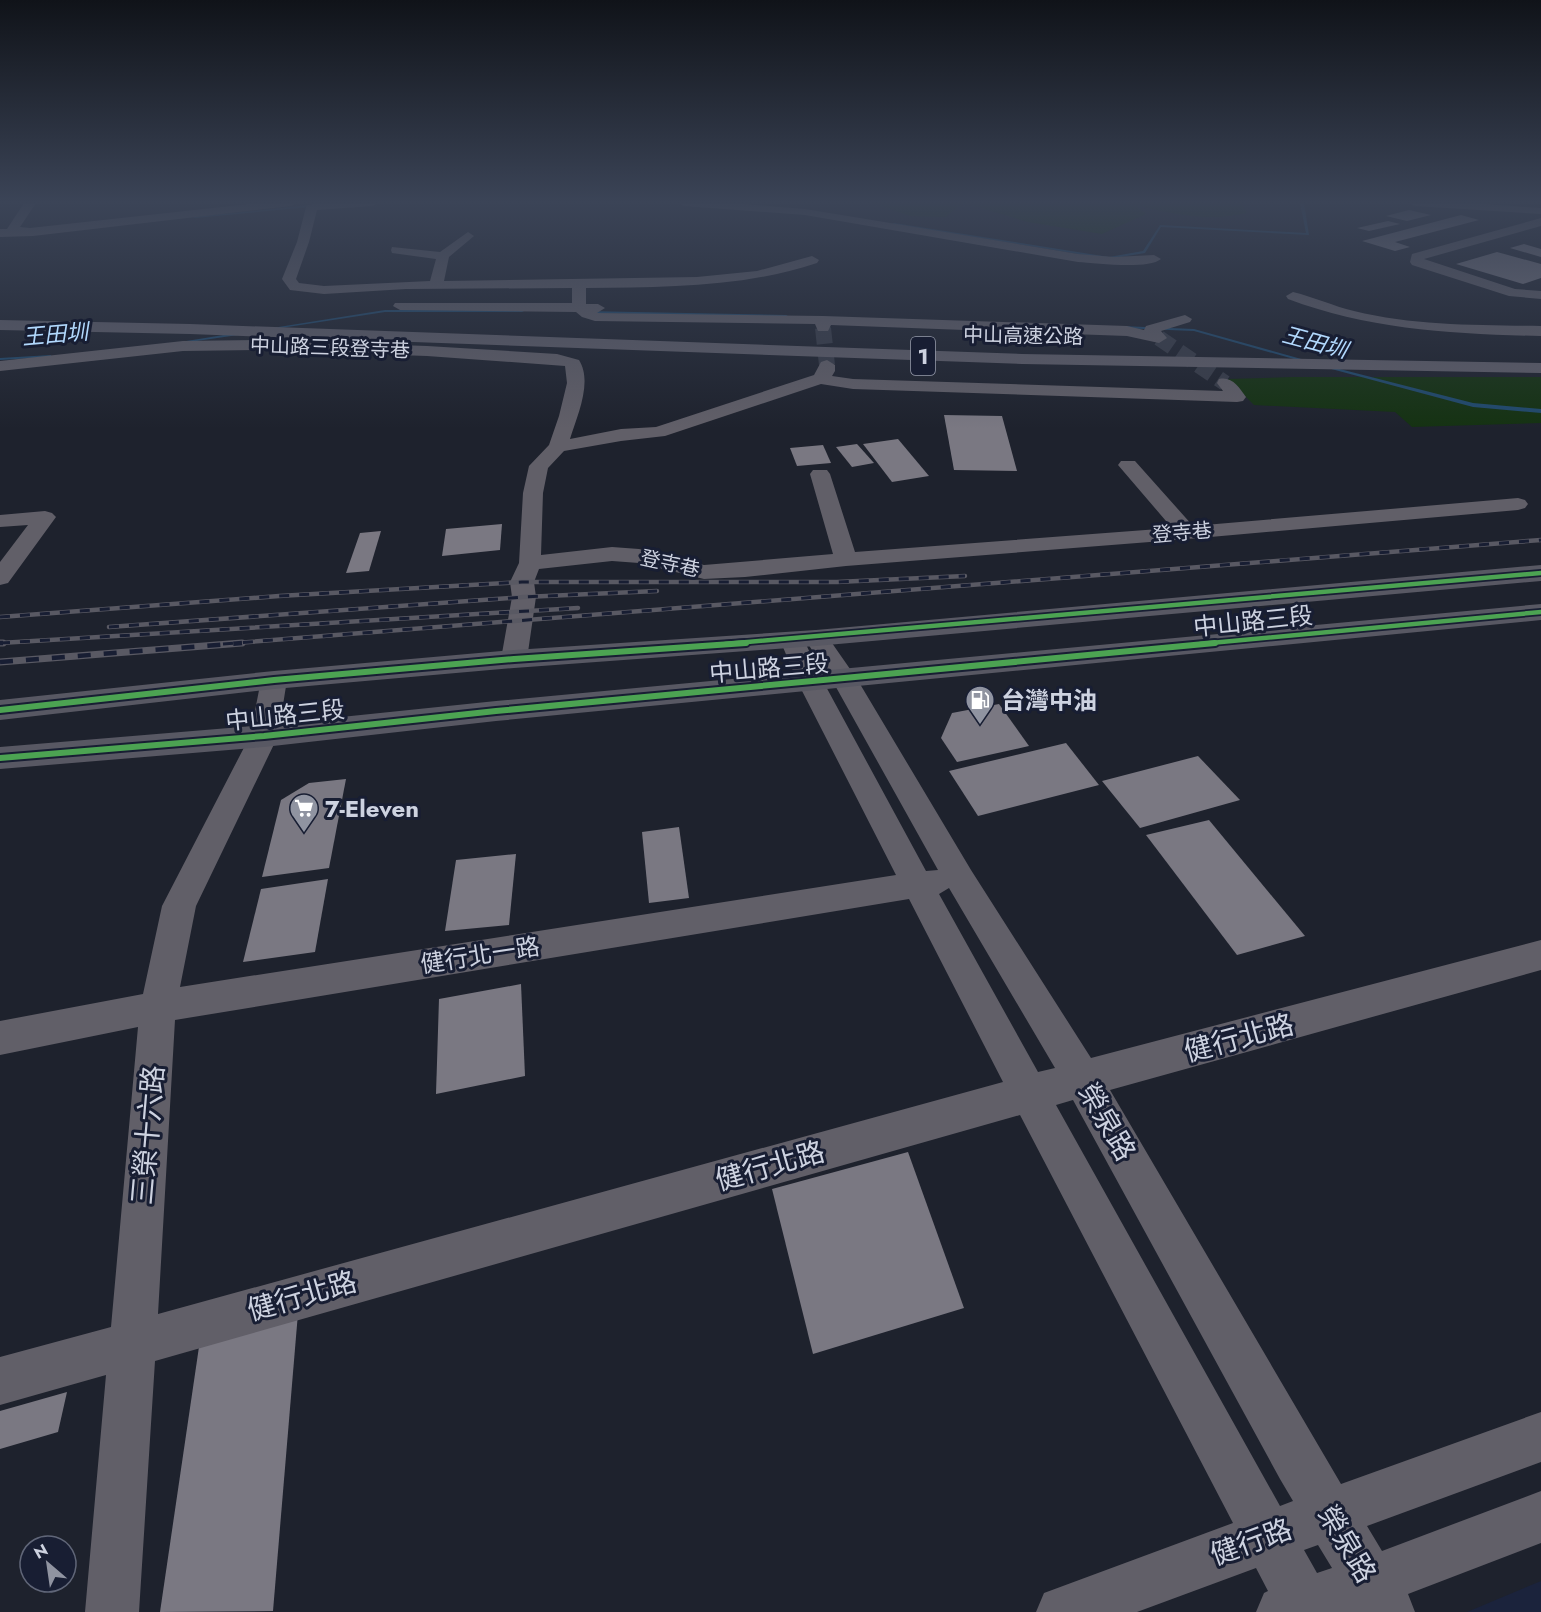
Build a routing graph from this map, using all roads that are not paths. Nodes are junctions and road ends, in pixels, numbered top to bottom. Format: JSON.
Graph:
{"nodes":[{"id":1,"x":289,"y":278,"type":"edge"},
{"id":2,"x":438,"y":278,"type":"edge"},
{"id":3,"x":722,"y":278,"type":"edge"},
{"id":4,"x":1468,"y":278,"type":"edge"},
{"id":5,"x":579,"y":284,"type":"junction"},
{"id":6,"x":436,"y":285,"type":"junction"},
{"id":7,"x":1541,"y":295,"type":"edge"},
{"id":8,"x":1293,"y":296,"type":"dead end"},
{"id":9,"x":400,"y":306,"type":"dead end"},
{"id":10,"x":579,"y":307,"type":"junction"},
{"id":11,"x":0,"y":312,"type":"edge"},
{"id":12,"x":809,"y":312,"type":"dead end"},
{"id":13,"x":1185,"y":319,"type":"dead end"},
{"id":14,"x":0,"y":326,"type":"edge"},
{"id":15,"x":1541,"y":331,"type":"edge"},
{"id":16,"x":1541,"y":352,"type":"edge"},
{"id":17,"x":0,"y":366,"type":"edge"},
{"id":18,"x":1541,"y":368,"type":"edge"},
{"id":19,"x":1225,"y":382,"type":"dead end"},
{"id":20,"x":558,"y":447,"type":"junction"},
{"id":21,"x":1128,"y":465,"type":"dead end"},
{"id":22,"x":820,"y":474,"type":"dead end"},
{"id":23,"x":1518,"y":504,"type":"dead end"},
{"id":24,"x":0,"y":521,"type":"edge"},
{"id":25,"x":1188,"y":533,"type":"junction"},
{"id":26,"x":846,"y":559,"type":"junction"},
{"id":27,"x":530,"y":563,"type":"junction"},
{"id":28,"x":1541,"y":573,"type":"edge"},
{"id":29,"x":0,"y":578,"type":"edge"},
{"id":30,"x":1541,"y":612,"type":"edge"},
{"id":31,"x":804,"y":639,"type":"junction"},
{"id":32,"x":514,"y":658,"type":"junction"},
{"id":33,"x":274,"y":680,"type":"junction"},
{"id":34,"x":827,"y":681,"type":"junction"},
{"id":35,"x":0,"y":710,"type":"edge"},
{"id":36,"x":264,"y":736,"type":"junction"},
{"id":37,"x":0,"y":758,"type":"edge"},
{"id":38,"x":960,"y":879,"type":"junction"},
{"id":39,"x":917,"y":884,"type":"junction"},
{"id":40,"x":1541,"y":955,"type":"edge"},
{"id":41,"x":158,"y":1006,"type":"junction"},
{"id":42,"x":0,"y":1038,"type":"edge"},
{"id":43,"x":1083,"y":1080,"type":"junction"},
{"id":44,"x":1031,"y":1093,"type":"junction"},
{"id":45,"x":131,"y":1344,"type":"junction"},
{"id":46,"x":0,"y":1381,"type":"edge"},
{"id":47,"x":1541,"y":1437,"type":"edge"},
{"id":48,"x":1328,"y":1514,"type":"junction"},
{"id":49,"x":1541,"y":1516,"type":"edge"},
{"id":50,"x":1268,"y":1535,"type":"junction"},
{"id":51,"x":1379,"y":1597,"type":"edge"},
{"id":52,"x":1298,"y":1609,"type":"edge"},
{"id":53,"x":112,"y":1612,"type":"edge"},
{"id":54,"x":1063,"y":1612,"type":"edge"}],
"edges":[{"from":1,"to":6,"type":"street"},
{"from":2,"to":6,"type":"street"},
{"from":3,"to":5,"type":"street"},
{"from":4,"to":7,"type":"street"},
{"from":5,"to":6,"type":"street"},
{"from":5,"to":10,"type":"street"},
{"from":8,"to":15,"type":"street"},
{"from":9,"to":10,"type":"street"},
{"from":10,"to":12,"type":"street"},
{"from":10,"to":13,"type":"street"},
{"from":11,"to":16,"type":"highway","name":"中山高速公路","number":"1"},
{"from":14,"to":18,"type":"highway","name":"中山高速公路","number":"1"},
{"from":17,"to":20,"type":"street","name":"中山路三段登寺巷"},
{"from":19,"to":20,"type":"street"},
{"from":20,"to":27,"type":"street","name":"中山路三段登寺巷"},
{"from":21,"to":25,"type":"street"},
{"from":22,"to":26,"type":"street"},
{"from":23,"to":25,"type":"street","name":"登寺巷"},
{"from":24,"to":29,"type":"street"},
{"from":25,"to":26,"type":"street","name":"登寺巷"},
{"from":26,"to":27,"type":"street","name":"登寺巷"},
{"from":27,"to":32,"type":"street","name":"中山路三段登寺巷"},
{"from":28,"to":31,"type":"main road","name":"中山路三段"},
{"from":30,"to":34,"type":"main road","name":"中山路三段"},
{"from":31,"to":32,"type":"main road","name":"中山路三段"},
{"from":31,"to":34,"type":"street","name":"榮泉路"},
{"from":32,"to":33,"type":"main road","name":"中山路三段"},
{"from":33,"to":35,"type":"main road","name":"中山路三段"},
{"from":33,"to":36,"type":"street","name":"三榮十六路"},
{"from":34,"to":36,"type":"main road","name":"中山路三段"},
{"from":34,"to":38,"type":"street","name":"榮泉路"},
{"from":34,"to":39,"type":"street","name":"榮泉路"},
{"from":36,"to":37,"type":"main road","name":"中山路三段"},
{"from":36,"to":41,"type":"street","name":"三榮十六路"},
{"from":38,"to":39,"type":"street","name":"健行北一路"},
{"from":38,"to":43,"type":"street","name":"榮泉路"},
{"from":39,"to":41,"type":"street","name":"健行北一路"},
{"from":39,"to":44,"type":"street","name":"榮泉路"},
{"from":40,"to":43,"type":"street","name":"健行北路"},
{"from":41,"to":42,"type":"street","name":"健行北一路"},
{"from":41,"to":45,"type":"street","name":"三榮十六路"},
{"from":43,"to":44,"type":"street","name":"健行北路"},
{"from":43,"to":48,"type":"street","name":"榮泉路"},
{"from":44,"to":45,"type":"street","name":"健行北路"},
{"from":44,"to":50,"type":"street","name":"榮泉路"},
{"from":45,"to":46,"type":"street","name":"健行北路"},
{"from":45,"to":53,"type":"street","name":"三榮十六路"},
{"from":47,"to":48,"type":"street","name":"健行路"},
{"from":48,"to":50,"type":"street","name":"健行路"},
{"from":48,"to":51,"type":"street","name":"榮泉路"},
{"from":49,"to":51,"type":"street"},
{"from":50,"to":52,"type":"street","name":"榮泉路"},
{"from":50,"to":54,"type":"street","name":"健行路"},
{"from":51,"to":52,"type":"street"}]}
